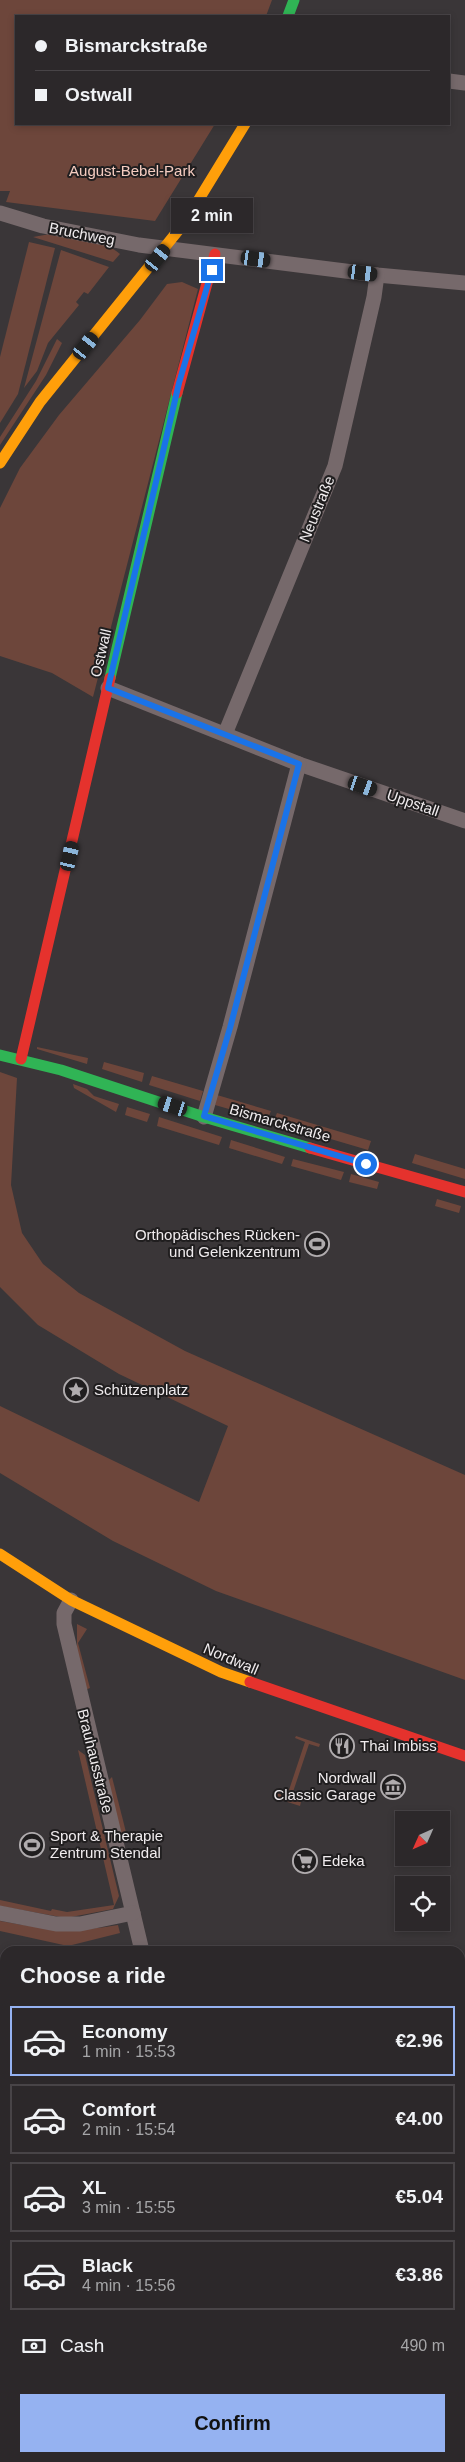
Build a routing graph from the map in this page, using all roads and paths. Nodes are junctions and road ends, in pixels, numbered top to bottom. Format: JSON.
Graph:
{"nodes":[{"id":1,"x":294,"y":0,"type":"edge"},
{"id":2,"x":288,"y":15,"type":"edge"},
{"id":3,"x":450,"y":81,"type":"edge"},
{"id":4,"x":465,"y":83,"type":"edge"},
{"id":5,"x":243,"y":125,"type":"edge"},
{"id":6,"x":0,"y":214,"type":"edge"},
{"id":7,"x":166,"y":248,"type":"junction"},
{"id":8,"x":215,"y":254,"type":"junction"},
{"id":9,"x":377,"y":275,"type":"junction"},
{"id":10,"x":465,"y":283,"type":"edge"},
{"id":11,"x":0,"y":463,"type":"edge"},
{"id":12,"x":108,"y":688,"type":"junction"},
{"id":13,"x":225,"y":734,"type":"junction"},
{"id":14,"x":299,"y":764,"type":"junction"},
{"id":15,"x":465,"y":821,"type":"edge"},
{"id":16,"x":0,"y":1055,"type":"edge"},
{"id":17,"x":21,"y":1059,"type":"junction"},
{"id":18,"x":204,"y":1116,"type":"junction"},
{"id":19,"x":465,"y":1192,"type":"edge"},
{"id":20,"x":0,"y":1554,"type":"edge"},
{"id":21,"x":71,"y":1600,"type":"junction"},
{"id":22,"x":465,"y":1756,"type":"edge"},
{"id":23,"x":0,"y":1913,"type":"edge"},
{"id":24,"x":133,"y":1913,"type":"junction"},
{"id":25,"x":141,"y":1946,"type":"edge"}],
"edges":[{"from":1,"to":2,"type":"street"},
{"from":3,"to":4,"type":"street"},
{"from":5,"to":7,"type":"street"},
{"from":6,"to":7,"type":"street","name":"Bruchweg"},
{"from":7,"to":8,"type":"street","name":"Bruchweg"},
{"from":7,"to":11,"type":"street"},
{"from":8,"to":9,"type":"street","name":"Bruchweg"},
{"from":8,"to":12,"type":"street","name":"Ostwall"},
{"from":9,"to":10,"type":"street","name":"Bruchweg"},
{"from":9,"to":13,"type":"street","name":"Neustraße"},
{"from":12,"to":13,"type":"street","name":"Uppstall"},
{"from":12,"to":17,"type":"street","name":"Ostwall"},
{"from":13,"to":14,"type":"street","name":"Uppstall"},
{"from":14,"to":15,"type":"street","name":"Uppstall"},
{"from":14,"to":18,"type":"street"},
{"from":16,"to":17,"type":"street","name":"Bismarckstraße"},
{"from":17,"to":18,"type":"street","name":"Bismarckstraße"},
{"from":18,"to":19,"type":"street","name":"Bismarckstraße"},
{"from":20,"to":21,"type":"street","name":"Nordwall"},
{"from":21,"to":22,"type":"street","name":"Nordwall"},
{"from":21,"to":24,"type":"street","name":"Brauhausstraße"},
{"from":23,"to":24,"type":"street"},
{"from":24,"to":25,"type":"street","name":"Brauhausstraße"}]}
